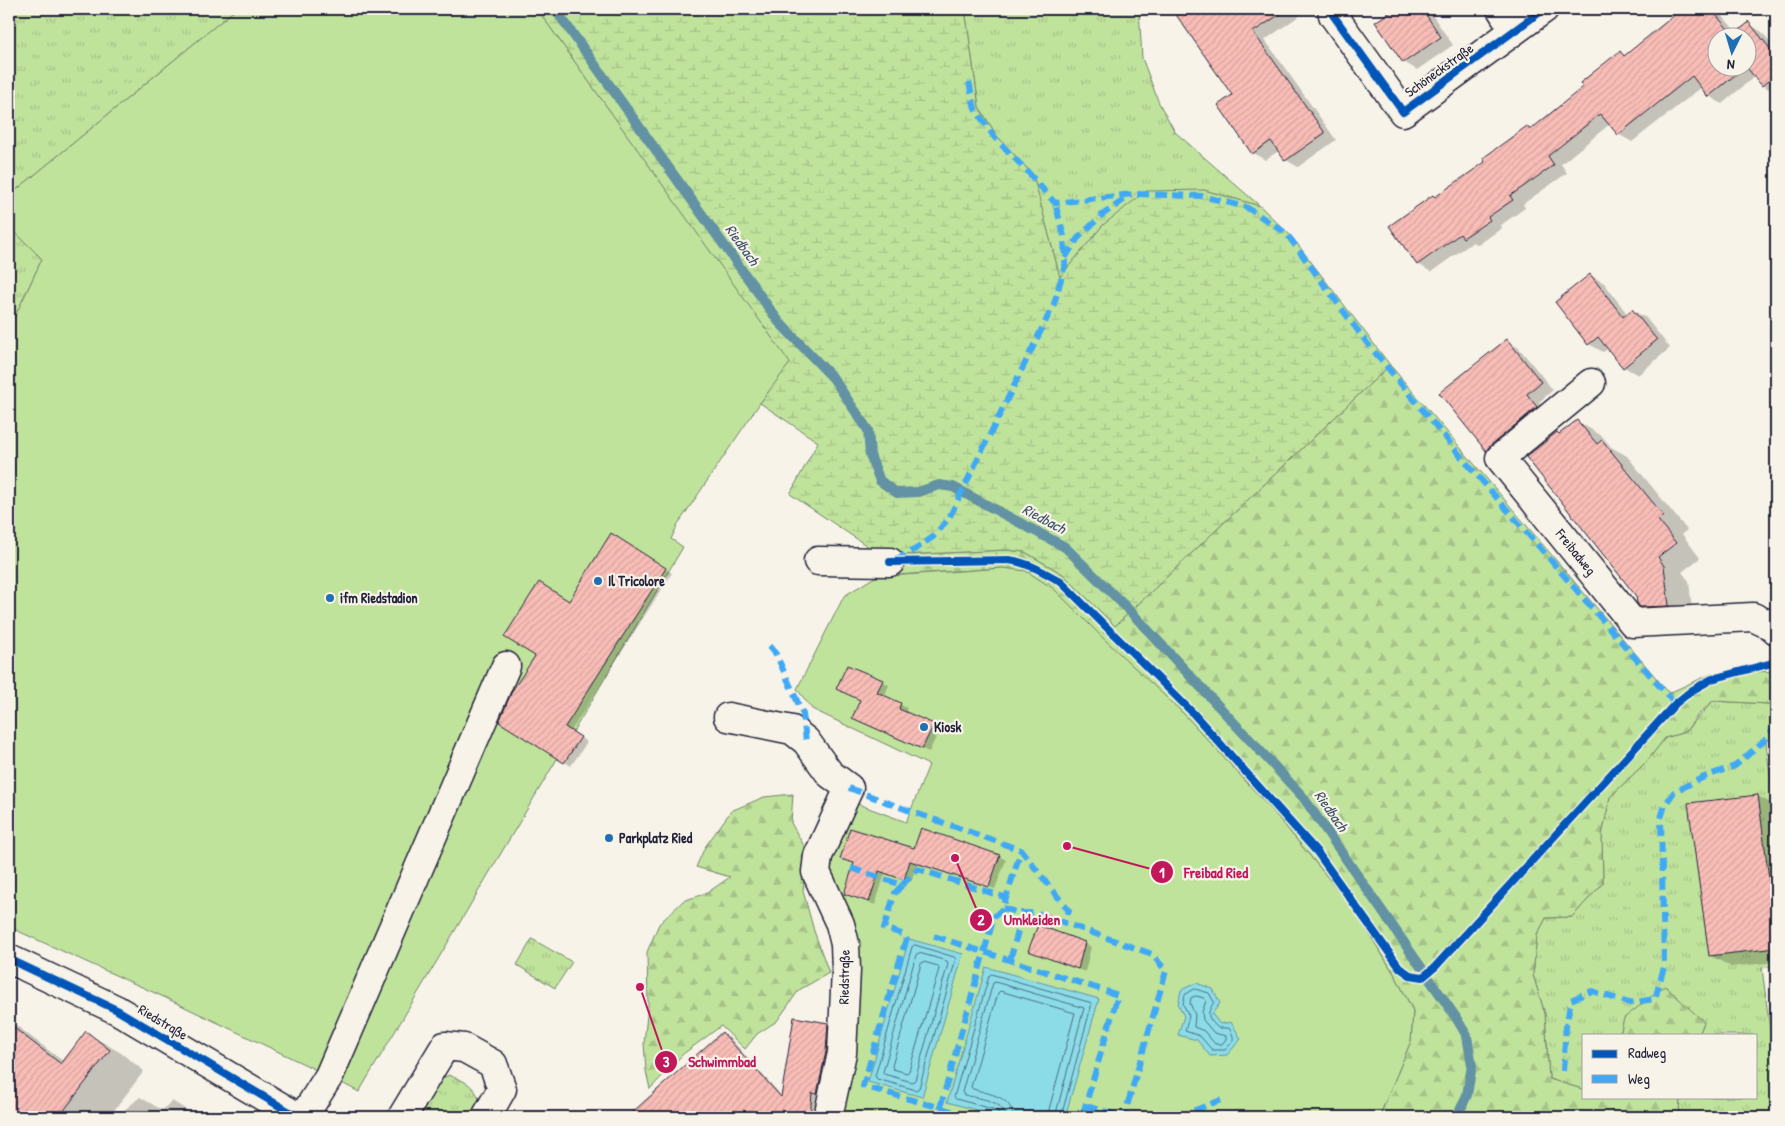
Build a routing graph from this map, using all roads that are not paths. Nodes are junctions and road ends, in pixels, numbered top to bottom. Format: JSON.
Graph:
{"nodes":[{"id":1,"x":1332,"y":9,"type":"edge"},
{"id":2,"x":1544,"y":9,"type":"edge"},
{"id":3,"x":1508,"y":19,"type":"edge"},
{"id":4,"x":1591,"y":382,"type":"dead end"},
{"id":5,"x":818,"y":561,"type":"dead end"},
{"id":6,"x":890,"y":562,"type":"dead end"},
{"id":7,"x":1776,"y":630,"type":"edge"},
{"id":8,"x":506,"y":666,"type":"dead end"},
{"id":9,"x":728,"y":716,"type":"dead end"},
{"id":10,"x":9,"y":959,"type":"edge"},
{"id":11,"x":298,"y":1117,"type":"edge"},
{"id":12,"x":303,"y":1117,"type":"edge"},
{"id":13,"x":402,"y":1117,"type":"edge"},
{"id":14,"x":486,"y":1117,"type":"edge"},
{"id":15,"x":828,"y":1117,"type":"edge"}],
"edges":[{"from":1,"to":3,"type":"street","name":"Schöneckstraße"},
{"from":2,"to":3,"type":"street","name":"Schöneckstraße"},
{"from":4,"to":7,"type":"street","name":"Freibadweg"},
{"from":5,"to":6,"type":"street"},
{"from":8,"to":12,"type":"street"},
{"from":9,"to":15,"type":"street","name":"Riedstraße"},
{"from":10,"to":11,"type":"street","name":"Riedstraße"},
{"from":13,"to":14,"type":"street"}]}
